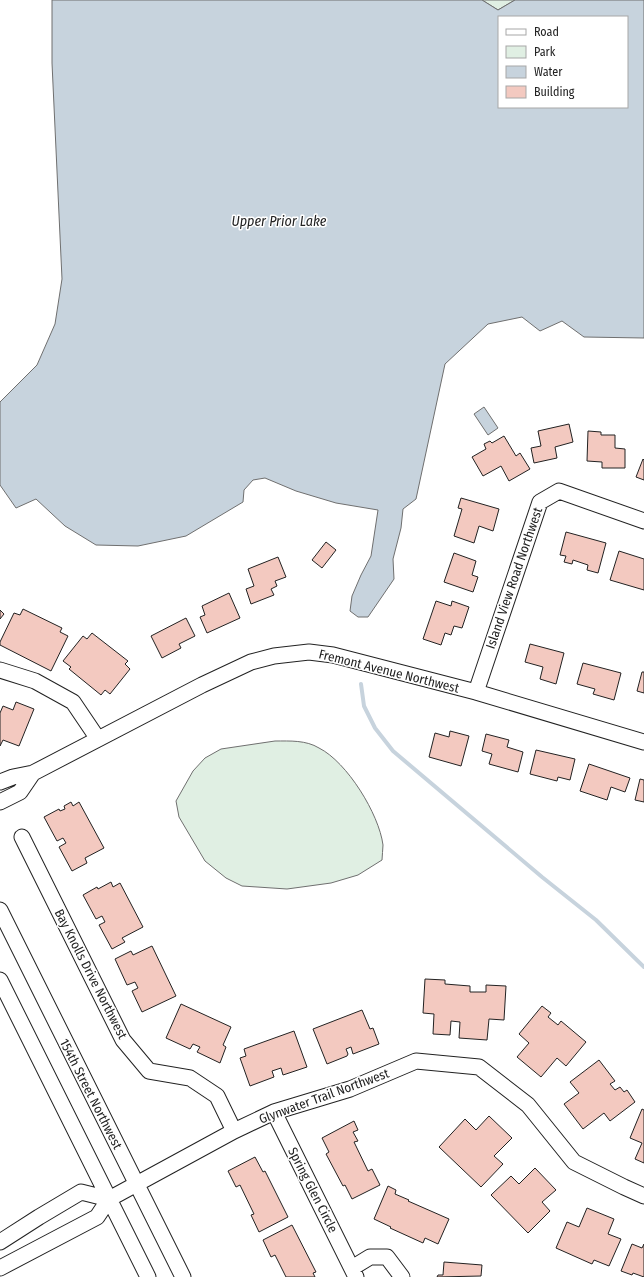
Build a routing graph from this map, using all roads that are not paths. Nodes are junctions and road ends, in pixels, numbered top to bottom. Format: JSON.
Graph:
{"nodes":[{"id":1,"x":644,"y":522,"type":"edge"},
{"id":2,"x":0,"y":670,"type":"edge"},
{"id":3,"x":476,"y":692,"type":"junction"},
{"id":4,"x":98,"y":739,"type":"junction"},
{"id":5,"x":644,"y":742,"type":"edge"},
{"id":6,"x":33,"y":773,"type":"junction"},
{"id":7,"x":0,"y":782,"type":"edge"},
{"id":8,"x":0,"y":802,"type":"edge"},
{"id":9,"x":22,"y":837,"type":"dead end"},
{"id":10,"x":0,"y":910,"type":"edge"},
{"id":11,"x":0,"y":980,"type":"edge"},
{"id":12,"x":274,"y":1112,"type":"junction"},
{"id":13,"x":234,"y":1131,"type":"junction"},
{"id":14,"x":136,"y":1184,"type":"junction"},
{"id":15,"x":644,"y":1196,"type":"edge"},
{"id":16,"x":109,"y":1199,"type":"junction"},
{"id":17,"x":0,"y":1242,"type":"edge"},
{"id":18,"x":0,"y":1268,"type":"edge"},
{"id":19,"x":354,"y":1272,"type":"edge"},
{"id":20,"x":148,"y":1277,"type":"edge"},
{"id":21,"x":183,"y":1277,"type":"edge"},
{"id":22,"x":402,"y":1277,"type":"edge"}],
"edges":[{"from":1,"to":3,"type":"street","name":"Island View Road Northwest"},
{"from":2,"to":4,"type":"street"},
{"from":3,"to":4,"type":"street","name":"Fremont Avenue Northwest"},
{"from":3,"to":5,"type":"street","name":"Fremont Avenue Northwest"},
{"from":4,"to":6,"type":"street","name":"Fremont Avenue Northwest"},
{"from":6,"to":7,"type":"street","name":"Fremont Avenue Northwest"},
{"from":6,"to":8,"type":"street","name":"Fremont Avenue Northwest"},
{"from":9,"to":13,"type":"street","name":"Bay Knolls Drive Northwest"},
{"from":10,"to":14,"type":"street","name":"154th Street Northwest"},
{"from":11,"to":16,"type":"street"},
{"from":12,"to":13,"type":"street","name":"Glynwater Trail Northwest"},
{"from":12,"to":15,"type":"street","name":"Glynwater Trail Northwest"},
{"from":12,"to":19,"type":"street","name":"Spring Glen Circle"},
{"from":13,"to":14,"type":"street","name":"Glynwater Trail Northwest"},
{"from":14,"to":16,"type":"street","name":"Glynwater Trail Northwest"},
{"from":14,"to":21,"type":"street","name":"154th Street Northwest"},
{"from":16,"to":17,"type":"street"},
{"from":16,"to":18,"type":"street"},
{"from":16,"to":20,"type":"street"},
{"from":19,"to":22,"type":"street","name":"Spring Glen Circle"}]}
